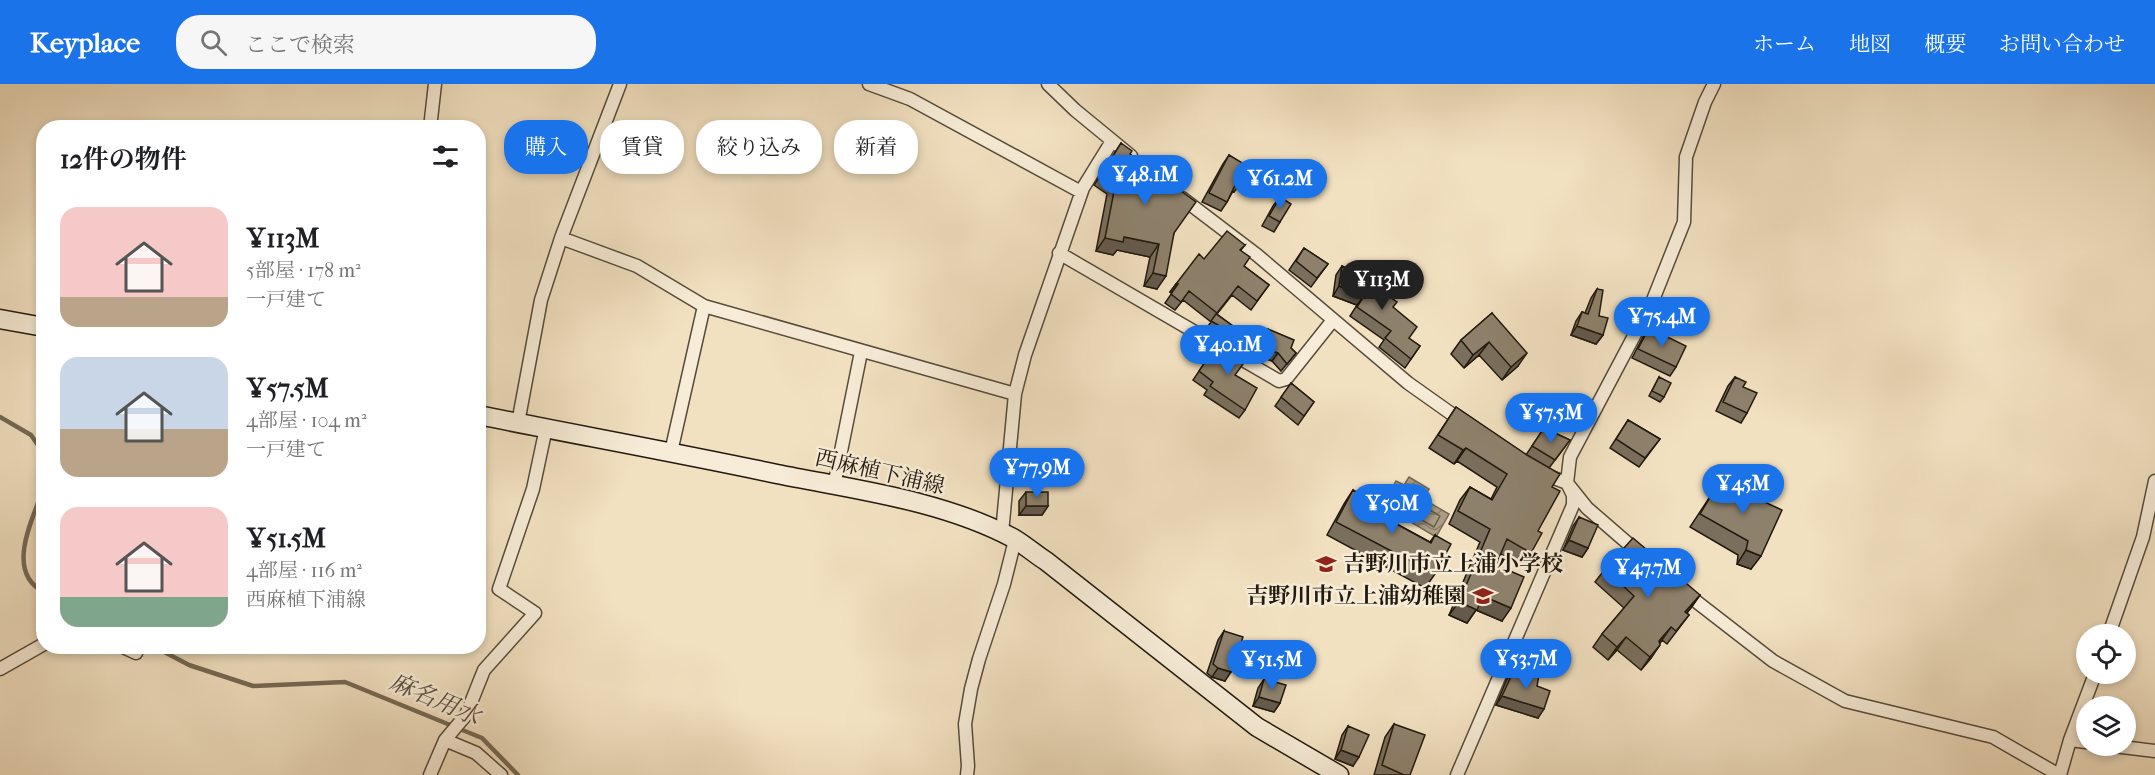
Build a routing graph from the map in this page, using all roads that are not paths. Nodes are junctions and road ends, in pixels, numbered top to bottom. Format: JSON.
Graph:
{"nodes":[{"id":1,"x":435,"y":84,"type":"edge"},
{"id":2,"x":620,"y":84,"type":"edge"},
{"id":3,"x":869,"y":84,"type":"edge"},
{"id":4,"x":1048,"y":84,"type":"edge"},
{"id":5,"x":1714,"y":84,"type":"edge"},
{"id":6,"x":431,"y":120,"type":"edge"},
{"id":7,"x":1112,"y":141,"type":"junction"},
{"id":8,"x":1137,"y":162,"type":"edge"},
{"id":9,"x":1171,"y":190,"type":"edge"},
{"id":10,"x":1081,"y":192,"type":"junction"},
{"id":11,"x":561,"y":238,"type":"junction"},
{"id":12,"x":1059,"y":253,"type":"junction"},
{"id":13,"x":704,"y":306,"type":"junction"},
{"id":14,"x":0,"y":319,"type":"edge"},
{"id":15,"x":1333,"y":320,"type":"junction"},
{"id":16,"x":36,"y":326,"type":"edge"},
{"id":17,"x":861,"y":352,"type":"junction"},
{"id":18,"x":1015,"y":394,"type":"junction"},
{"id":19,"x":486,"y":417,"type":"edge"},
{"id":20,"x":518,"y":423,"type":"junction"},
{"id":21,"x":546,"y":428,"type":"junction"},
{"id":22,"x":1474,"y":430,"type":"edge"},
{"id":23,"x":671,"y":452,"type":"junction"},
{"id":24,"x":1530,"y":467,"type":"edge"},
{"id":25,"x":2155,"y":481,"type":"edge"},
{"id":26,"x":1567,"y":483,"type":"junction"},
{"id":27,"x":834,"y":486,"type":"junction"},
{"id":28,"x":1008,"y":536,"type":"junction"},
{"id":29,"x":1648,"y":561,"type":"edge"},
{"id":30,"x":1675,"y":584,"type":"edge"},
{"id":31,"x":2113,"y":624,"type":"edge"},
{"id":32,"x":36,"y":649,"type":"edge"},
{"id":33,"x":0,"y":669,"type":"edge"},
{"id":34,"x":2091,"y":684,"type":"edge"},
{"id":35,"x":445,"y":740,"type":"junction"},
{"id":36,"x":2070,"y":740,"type":"junction"},
{"id":37,"x":2076,"y":741,"type":"edge"},
{"id":38,"x":2136,"y":749,"type":"edge"},
{"id":39,"x":2155,"y":751,"type":"edge"},
{"id":40,"x":430,"y":775,"type":"edge"},
{"id":41,"x":501,"y":775,"type":"edge"},
{"id":42,"x":966,"y":775,"type":"edge"},
{"id":43,"x":1339,"y":775,"type":"edge"},
{"id":44,"x":1457,"y":775,"type":"edge"},
{"id":45,"x":2060,"y":775,"type":"edge"}],
"edges":[{"from":1,"to":6,"type":"street"},
{"from":2,"to":11,"type":"street"},
{"from":3,"to":10,"type":"street"},
{"from":4,"to":7,"type":"street"},
{"from":5,"to":26,"type":"street"},
{"from":7,"to":8,"type":"street"},
{"from":7,"to":10,"type":"street"},
{"from":9,"to":15,"type":"street"},
{"from":10,"to":12,"type":"street"},
{"from":11,"to":13,"type":"street"},
{"from":11,"to":20,"type":"street"},
{"from":12,"to":15,"type":"street"},
{"from":12,"to":18,"type":"street"},
{"from":13,"to":17,"type":"street"},
{"from":13,"to":23,"type":"street"},
{"from":14,"to":16,"type":"main road"},
{"from":15,"to":22,"type":"street"},
{"from":17,"to":18,"type":"street"},
{"from":17,"to":27,"type":"street"},
{"from":18,"to":28,"type":"street"},
{"from":19,"to":20,"type":"main road","name":"西麻植下浦線"},
{"from":20,"to":21,"type":"main road","name":"西麻植下浦線"},
{"from":21,"to":23,"type":"main road","name":"西麻植下浦線"},
{"from":21,"to":35,"type":"street"},
{"from":23,"to":27,"type":"main road","name":"西麻植下浦線"},
{"from":24,"to":26,"type":"street"},
{"from":25,"to":31,"type":"street"},
{"from":26,"to":29,"type":"street"},
{"from":26,"to":44,"type":"street"},
{"from":27,"to":28,"type":"main road","name":"西麻植下浦線"},
{"from":28,"to":42,"type":"street"},
{"from":28,"to":43,"type":"main road","name":"西麻植下浦線"},
{"from":30,"to":45,"type":"street"},
{"from":32,"to":33,"type":"street"},
{"from":34,"to":36,"type":"street"},
{"from":35,"to":40,"type":"street"},
{"from":35,"to":41,"type":"street"},
{"from":36,"to":37,"type":"street"},
{"from":36,"to":45,"type":"street"},
{"from":38,"to":39,"type":"street"}]}
